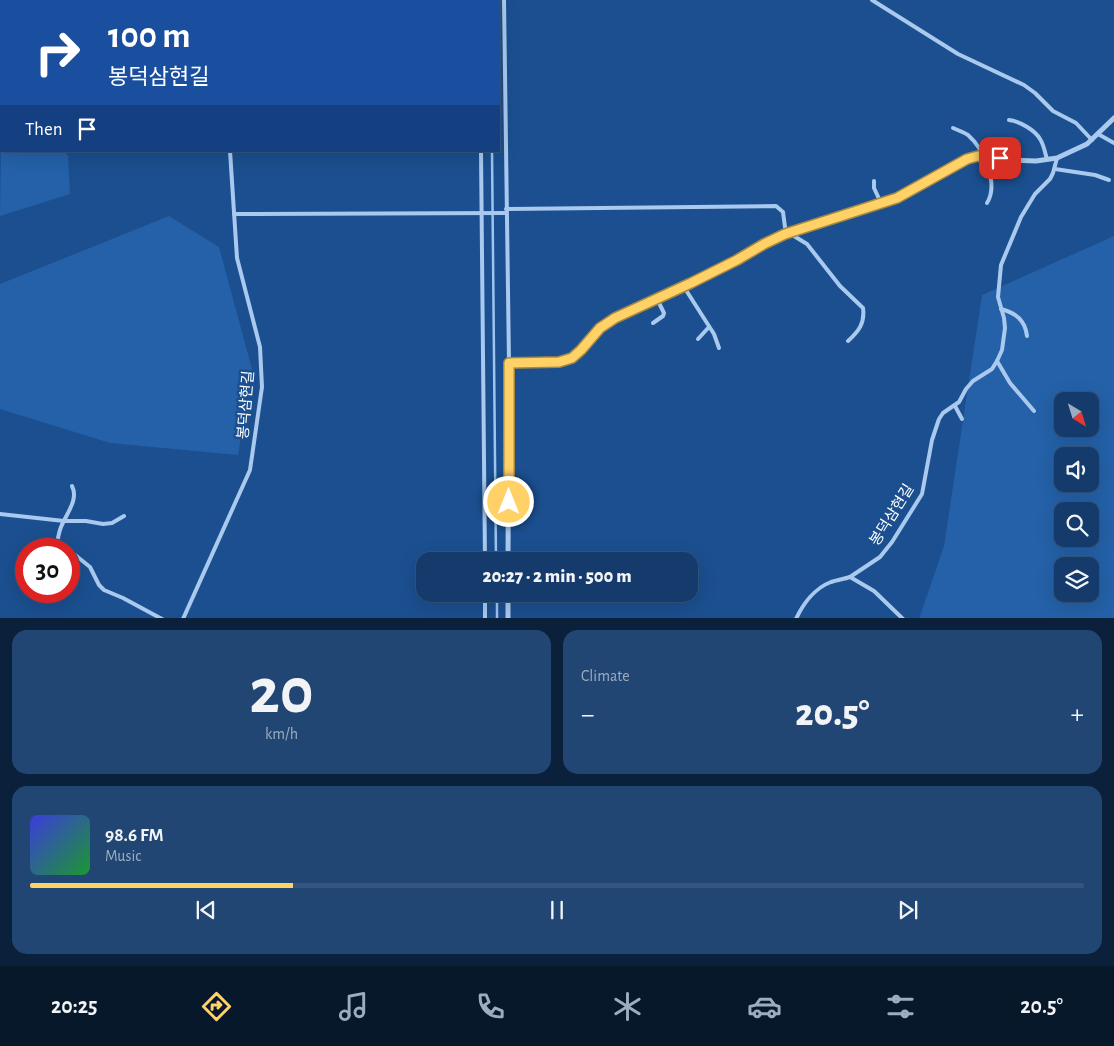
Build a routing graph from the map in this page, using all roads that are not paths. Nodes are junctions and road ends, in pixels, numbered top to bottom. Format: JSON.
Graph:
{"nodes":[{"id":1,"x":504,"y":0,"type":"edge"},
{"id":2,"x":872,"y":0,"type":"edge"},
{"id":3,"x":1114,"y":118,"type":"edge"},
{"id":4,"x":1009,"y":120,"type":"dead end"},
{"id":5,"x":953,"y":128,"type":"dead end"},
{"id":6,"x":1098,"y":134,"type":"junction"},
{"id":7,"x":1092,"y":140,"type":"junction"},
{"id":8,"x":1114,"y":143,"type":"edge"},
{"id":9,"x":230,"y":152,"type":"edge"},
{"id":10,"x":481,"y":152,"type":"edge"},
{"id":11,"x":983,"y":157,"type":"junction"},
{"id":12,"x":1057,"y":158,"type":"junction"},
{"id":13,"x":1047,"y":160,"type":"junction"},
{"id":14,"x":1055,"y":169,"type":"junction"},
{"id":15,"x":1109,"y":180,"type":"dead end"},
{"id":16,"x":874,"y":181,"type":"dead end"},
{"id":17,"x":881,"y":203,"type":"junction"},
{"id":18,"x":987,"y":203,"type":"dead end"},
{"id":19,"x":506,"y":211,"type":"junction"},
{"id":20,"x":483,"y":213,"type":"junction"},
{"id":21,"x":234,"y":214,"type":"junction"},
{"id":22,"x":790,"y":233,"type":"junction"},
{"id":23,"x":684,"y":287,"type":"junction"},
{"id":24,"x":657,"y":299,"type":"junction"},
{"id":25,"x":1001,"y":309,"type":"junction"},
{"id":26,"x":653,"y":323,"type":"dead end"},
{"id":27,"x":709,"y":327,"type":"junction"},
{"id":28,"x":1027,"y":336,"type":"dead end"},
{"id":29,"x":698,"y":339,"type":"dead end"},
{"id":30,"x":848,"y":340,"type":"dead end"},
{"id":31,"x":719,"y":348,"type":"dead end"},
{"id":32,"x":997,"y":361,"type":"junction"},
{"id":33,"x":509,"y":363,"type":"junction"},
{"id":34,"x":955,"y":406,"type":"junction"},
{"id":35,"x":1034,"y":411,"type":"dead end"},
{"id":36,"x":962,"y":419,"type":"dead end"},
{"id":37,"x":72,"y":486,"type":"dead end"},
{"id":38,"x":0,"y":514,"type":"edge"},
{"id":39,"x":124,"y":516,"type":"dead end"},
{"id":40,"x":64,"y":521,"type":"junction"},
{"id":41,"x":58,"y":538,"type":"edge"},
{"id":42,"x":485,"y":552,"type":"edge"},
{"id":43,"x":508,"y":552,"type":"edge"},
{"id":44,"x":80,"y":558,"type":"edge"},
{"id":45,"x":850,"y":576,"type":"junction"},
{"id":46,"x":485,"y":602,"type":"edge"},
{"id":47,"x":508,"y":602,"type":"edge"},
{"id":48,"x":162,"y":618,"type":"edge"},
{"id":49,"x":183,"y":618,"type":"edge"},
{"id":50,"x":485,"y":618,"type":"edge"},
{"id":51,"x":508,"y":618,"type":"edge"},
{"id":52,"x":796,"y":618,"type":"edge"},
{"id":53,"x":903,"y":618,"type":"edge"}],
"edges":[{"from":1,"to":19,"type":"lane"},
{"from":2,"to":7,"type":"lane"},
{"from":3,"to":6,"type":"street"},
{"from":4,"to":13,"type":"lane"},
{"from":5,"to":11,"type":"lane"},
{"from":6,"to":7,"type":"street"},
{"from":6,"to":8,"type":"lane"},
{"from":7,"to":12,"type":"street"},
{"from":9,"to":21,"type":"lane","name":"봉덕삼현길"},
{"from":10,"to":20,"type":"lane"},
{"from":11,"to":13,"type":"street"},
{"from":11,"to":17,"type":"street"},
{"from":11,"to":18,"type":"lane"},
{"from":12,"to":13,"type":"street"},
{"from":12,"to":14,"type":"lane"},
{"from":14,"to":15,"type":"lane"},
{"from":14,"to":25,"type":"lane"},
{"from":16,"to":17,"type":"lane"},
{"from":17,"to":22,"type":"street"},
{"from":19,"to":20,"type":"lane"},
{"from":19,"to":22,"type":"lane"},
{"from":19,"to":33,"type":"lane"},
{"from":20,"to":21,"type":"lane"},
{"from":20,"to":42,"type":"lane"},
{"from":21,"to":49,"type":"lane","name":"봉덕삼현길"},
{"from":22,"to":23,"type":"street"},
{"from":22,"to":30,"type":"lane"},
{"from":23,"to":24,"type":"street"},
{"from":23,"to":27,"type":"lane"},
{"from":24,"to":26,"type":"lane"},
{"from":24,"to":33,"type":"street"},
{"from":25,"to":28,"type":"lane"},
{"from":25,"to":32,"type":"lane"},
{"from":27,"to":29,"type":"lane"},
{"from":27,"to":31,"type":"lane"},
{"from":32,"to":34,"type":"lane","name":"봉덕삼현길"},
{"from":32,"to":35,"type":"lane"},
{"from":33,"to":43,"type":"street"},
{"from":34,"to":36,"type":"lane"},
{"from":34,"to":45,"type":"lane","name":"봉덕삼현길"},
{"from":37,"to":40,"type":"lane"},
{"from":38,"to":40,"type":"lane"},
{"from":39,"to":40,"type":"lane"},
{"from":40,"to":41,"type":"lane"},
{"from":44,"to":48,"type":"lane"},
{"from":45,"to":52,"type":"lane","name":"봉덕삼현길"},
{"from":45,"to":53,"type":"lane"},
{"from":46,"to":50,"type":"lane"},
{"from":47,"to":51,"type":"street"}]}
